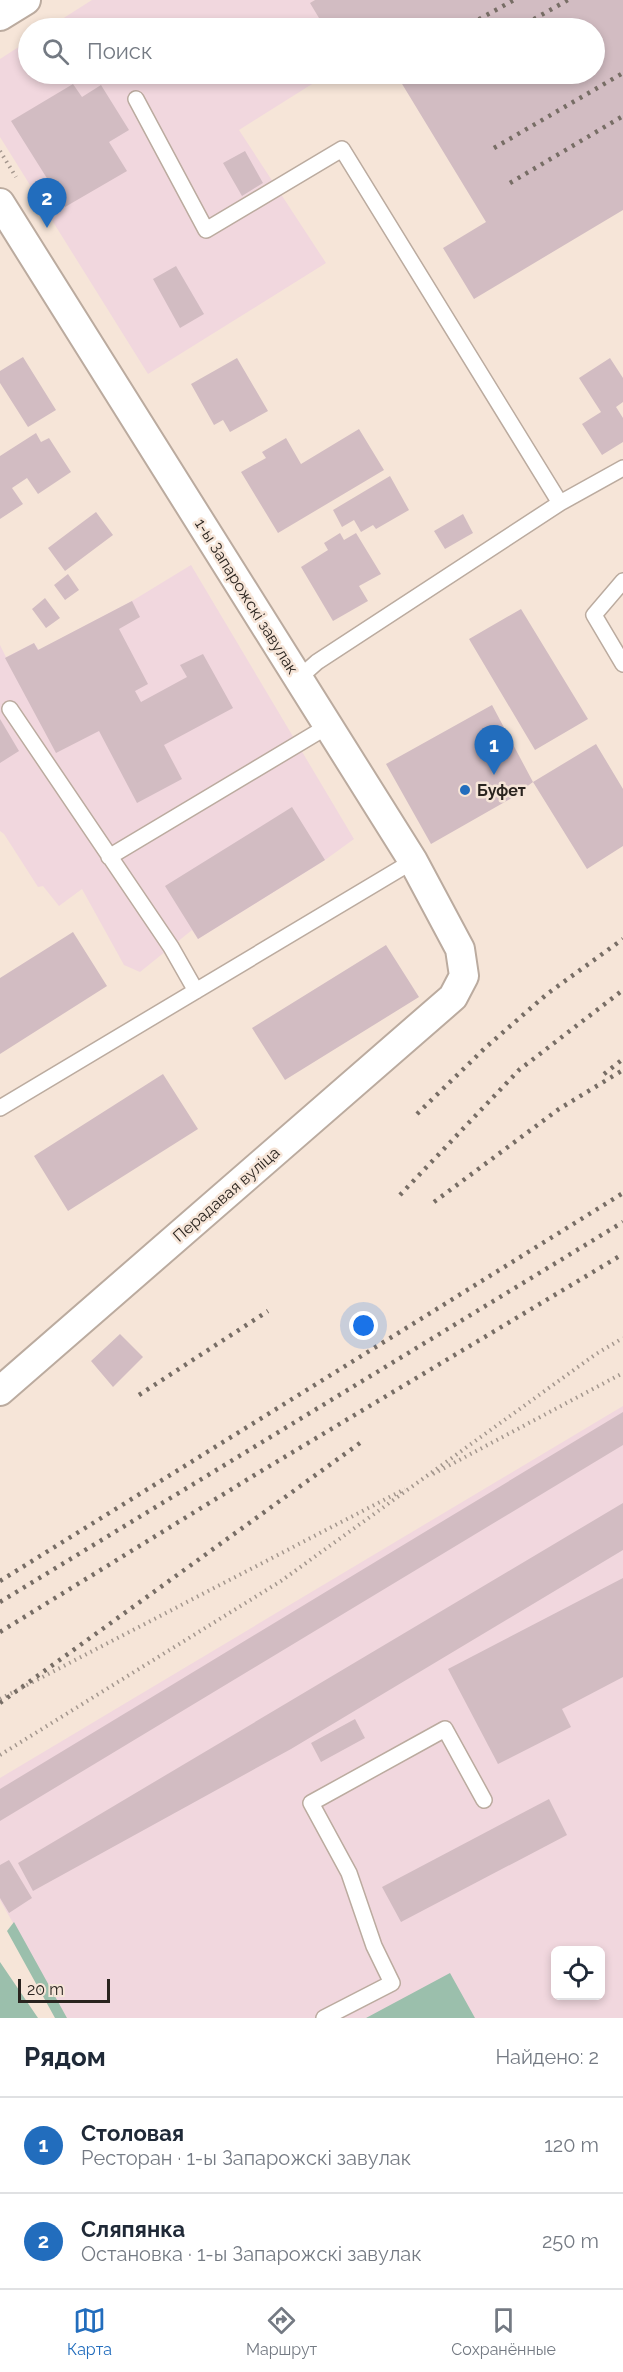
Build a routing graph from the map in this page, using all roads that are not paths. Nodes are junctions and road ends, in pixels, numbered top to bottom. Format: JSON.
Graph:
{"nodes":[{"id":1,"x":26,"y":0,"type":"edge"},
{"id":2,"x":0,"y":16,"type":"edge"},
{"id":3,"x":136,"y":99,"type":"dead end"},
{"id":4,"x":0,"y":203,"type":"edge"},
{"id":5,"x":623,"y":468,"type":"edge"},
{"id":6,"x":560,"y":503,"type":"junction"},
{"id":7,"x":623,"y":581,"type":"edge"},
{"id":8,"x":623,"y":664,"type":"edge"},
{"id":9,"x":299,"y":678,"type":"junction"},
{"id":10,"x":10,"y":709,"type":"dead end"},
{"id":11,"x":328,"y":726,"type":"junction"},
{"id":12,"x":109,"y":857,"type":"junction"},
{"id":13,"x":413,"y":861,"type":"junction"},
{"id":14,"x":196,"y":991,"type":"junction"},
{"id":15,"x":453,"y":997,"type":"joint"},
{"id":16,"x":0,"y":1108,"type":"edge"},
{"id":17,"x":0,"y":1391,"type":"edge"},
{"id":18,"x":484,"y":1800,"type":"dead end"},
{"id":19,"x":324,"y":2018,"type":"edge"}],
"edges":[{"from":1,"to":2,"type":"street"},
{"from":3,"to":6,"type":"lane"},
{"from":4,"to":9,"type":"street","name":"1-ы Запарожскі завулак"},
{"from":5,"to":6,"type":"lane"},
{"from":6,"to":9,"type":"lane"},
{"from":7,"to":8,"type":"lane"},
{"from":9,"to":11,"type":"street","name":"1-ы Запарожскі завулак"},
{"from":10,"to":12,"type":"lane"},
{"from":11,"to":12,"type":"lane"},
{"from":11,"to":13,"type":"street","name":"1-ы Запарожскі завулак"},
{"from":12,"to":14,"type":"lane"},
{"from":13,"to":14,"type":"lane"},
{"from":13,"to":15,"type":"street","name":"1-ы Запарожскі завулак"},
{"from":14,"to":16,"type":"lane"},
{"from":15,"to":17,"type":"street","name":"Перадавая вуліца"},
{"from":18,"to":19,"type":"lane"}]}
